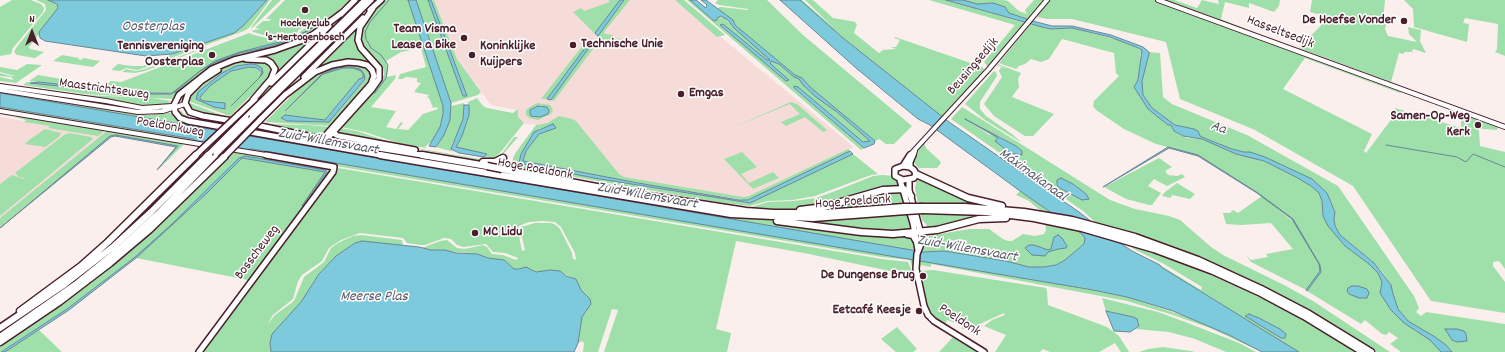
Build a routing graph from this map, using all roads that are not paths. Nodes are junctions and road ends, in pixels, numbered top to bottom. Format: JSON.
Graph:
{"nodes":[{"id":1,"x":355,"y":0,"type":"edge"},
{"id":2,"x":365,"y":0,"type":"edge"},
{"id":3,"x":371,"y":0,"type":"edge"},
{"id":4,"x":381,"y":0,"type":"edge"},
{"id":5,"x":1046,"y":0,"type":"edge"},
{"id":6,"x":1158,"y":0,"type":"edge"},
{"id":7,"x":1162,"y":0,"type":"edge"},
{"id":8,"x":373,"y":8,"type":"junction"},
{"id":9,"x":343,"y":12,"type":"junction"},
{"id":10,"x":0,"y":86,"type":"edge"},
{"id":11,"x":1393,"y":87,"type":"junction"},
{"id":12,"x":0,"y":90,"type":"edge"},
{"id":13,"x":285,"y":95,"type":"junction"},
{"id":14,"x":253,"y":100,"type":"junction"},
{"id":15,"x":185,"y":104,"type":"junction"},
{"id":16,"x":174,"y":107,"type":"junction"},
{"id":17,"x":0,"y":111,"type":"edge"},
{"id":18,"x":249,"y":117,"type":"junction"},
{"id":19,"x":1505,"y":127,"type":"edge"},
{"id":20,"x":333,"y":133,"type":"junction"},
{"id":21,"x":323,"y":142,"type":"junction"},
{"id":22,"x":917,"y":148,"type":"junction"},
{"id":23,"x":380,"y":149,"type":"junction"},
{"id":24,"x":410,"y":152,"type":"junction"},
{"id":25,"x":212,"y":154,"type":"junction"},
{"id":26,"x":505,"y":158,"type":"junction"},
{"id":27,"x":903,"y":166,"type":"junction"},
{"id":28,"x":910,"y":167,"type":"junction"},
{"id":29,"x":335,"y":168,"type":"joint"},
{"id":30,"x":485,"y":173,"type":"junction"},
{"id":31,"x":916,"y":174,"type":"junction"},
{"id":32,"x":900,"y":180,"type":"junction"},
{"id":33,"x":910,"y":180,"type":"junction"},
{"id":34,"x":904,"y":189,"type":"junction"},
{"id":35,"x":911,"y":196,"type":"junction"},
{"id":36,"x":922,"y":208,"type":"junction"},
{"id":37,"x":905,"y":209,"type":"junction"},
{"id":38,"x":760,"y":212,"type":"junction"},
{"id":39,"x":1024,"y":212,"type":"junction"},
{"id":40,"x":749,"y":216,"type":"junction"},
{"id":41,"x":1034,"y":218,"type":"junction"},
{"id":42,"x":918,"y":232,"type":"junction"},
{"id":43,"x":903,"y":233,"type":"junction"},
{"id":44,"x":916,"y":240,"type":"junction"},
{"id":45,"x":918,"y":250,"type":"junction"},
{"id":46,"x":0,"y":326,"type":"edge"},
{"id":47,"x":0,"y":337,"type":"edge"},
{"id":48,"x":0,"y":342,"type":"edge"},
{"id":49,"x":199,"y":352,"type":"edge"},
{"id":50,"x":984,"y":352,"type":"edge"},
{"id":51,"x":1363,"y":352,"type":"edge"},
{"id":52,"x":1371,"y":352,"type":"edge"}],
"edges":[{"from":1,"to":9,"type":"highway"},
{"from":2,"to":18,"type":"highway"},
{"from":3,"to":18,"type":"highway"},
{"from":4,"to":8,"type":"highway"},
{"from":5,"to":22,"type":"street","name":"Beusingsedijk"},
{"from":6,"to":11,"type":"street","name":"Hasseltsedijk"},
{"from":7,"to":11,"type":"street","name":"Hasseltsedijk"},
{"from":8,"to":13,"type":"highway"},
{"from":8,"to":20,"type":"highway"},
{"from":9,"to":14,"type":"highway"},
{"from":9,"to":16,"type":"highway"},
{"from":10,"to":16,"type":"street","name":"Maastrichtseweg"},
{"from":11,"to":19,"type":"street","name":"Hasseltsedijk"},
{"from":12,"to":16,"type":"street","name":"Maastrichtseweg"},
{"from":13,"to":21,"type":"highway"},
{"from":13,"to":48,"type":"highway","bridge":true},
{"from":14,"to":15,"type":"highway"},
{"from":14,"to":46,"type":"highway","bridge":true},
{"from":15,"to":16,"type":"street","name":"Maastrichtseweg"},
{"from":15,"to":21,"type":"highway","name":"Hoge Poeldonk"},
{"from":16,"to":21,"type":"highway","name":"Hoge Poeldonk"},
{"from":17,"to":29,"type":"street","name":"Poeldonkweg"},
{"from":18,"to":25,"type":"highway","bridge":true},
{"from":20,"to":21,"type":"highway"},
{"from":20,"to":24,"type":"highway"},
{"from":20,"to":26,"type":"highway"},
{"from":21,"to":23,"type":"highway","name":"Hoge Poeldonk"},
{"from":21,"to":30,"type":"highway","name":"Hoge Poeldonk"},
{"from":22,"to":27,"type":"street","name":"Beusingsedijk"},
{"from":22,"to":28,"type":"street","name":"Beusingsedijk"},
{"from":23,"to":24,"type":"highway","name":"Hoge Poeldonk"},
{"from":23,"to":26,"type":"highway"},
{"from":24,"to":38,"type":"highway","name":"Hoge Poeldonk","bridge":true},
{"from":25,"to":46,"type":"highway"},
{"from":25,"to":47,"type":"highway"},
{"from":26,"to":30,"type":"highway"},
{"from":27,"to":28,"type":"street"},
{"from":27,"to":32,"type":"street"},
{"from":28,"to":31,"type":"street"},
{"from":29,"to":49,"type":"street","name":"Bosscheweg"},
{"from":30,"to":40,"type":"highway","name":"Hoge Poeldonk"},
{"from":31,"to":33,"type":"street"},
{"from":31,"to":39,"type":"highway"},
{"from":32,"to":33,"type":"street"},
{"from":32,"to":34,"type":"street"},
{"from":33,"to":35,"type":"street"},
{"from":34,"to":35,"type":"highway"},
{"from":34,"to":38,"type":"highway"},
{"from":34,"to":42,"type":"street"},
{"from":35,"to":42,"type":"street"},
{"from":36,"to":37,"type":"highway","name":"Hoge Poeldonk","bridge":true},
{"from":36,"to":39,"type":"highway","name":"Hoge Poeldonk"},
{"from":36,"to":41,"type":"highway","name":"Hoge Poeldonk"},
{"from":37,"to":38,"type":"highway","name":"Hoge Poeldonk"},
{"from":37,"to":40,"type":"highway","name":"Hoge Poeldonk"},
{"from":39,"to":52,"type":"highway","name":"Hoge Poeldonk"},
{"from":40,"to":43,"type":"highway"},
{"from":41,"to":42,"type":"highway"},
{"from":41,"to":51,"type":"highway","name":"Hoge Poeldonk"},
{"from":42,"to":43,"type":"highway"},
{"from":42,"to":44,"type":"street"},
{"from":42,"to":45,"type":"street"},
{"from":43,"to":44,"type":"highway"},
{"from":44,"to":45,"type":"street"},
{"from":45,"to":50,"type":"street","name":"Poeldonk"}]}
